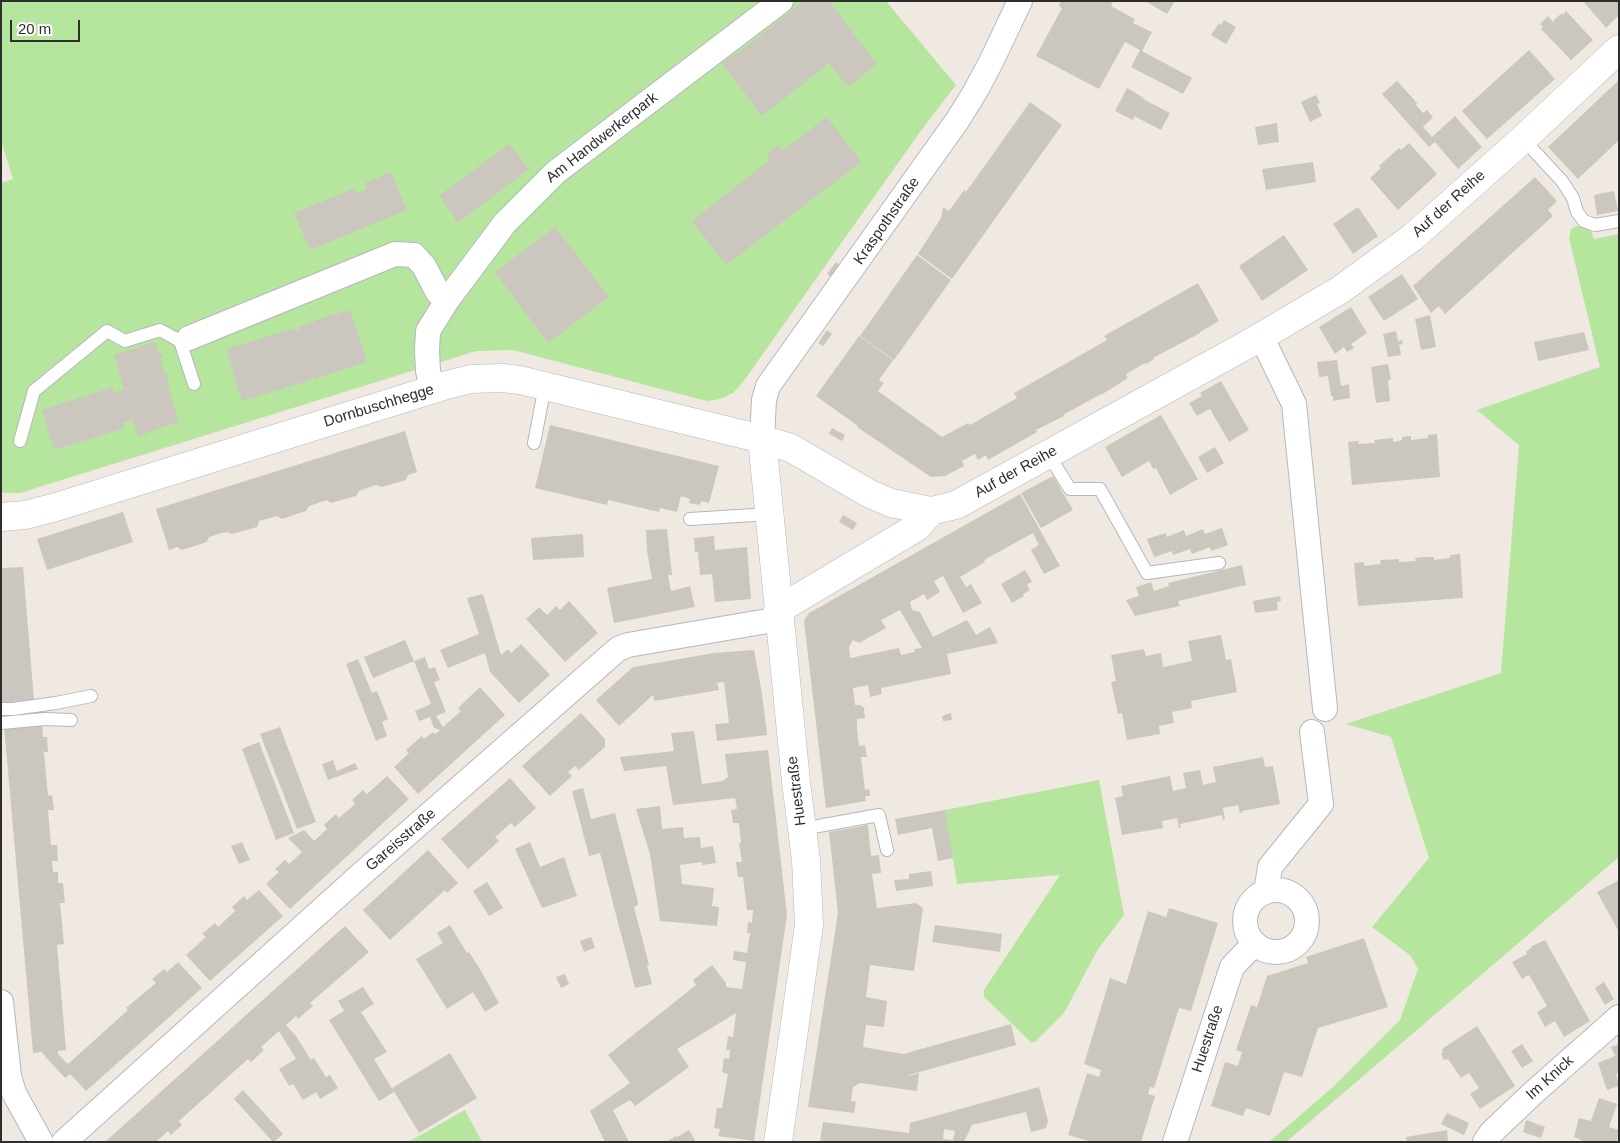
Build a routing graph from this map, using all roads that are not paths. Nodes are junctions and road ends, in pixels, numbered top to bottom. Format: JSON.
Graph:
{"nodes":[{"id":1,"x":781,"y":1,"type":"edge"},
{"id":2,"x":1020,"y":1,"type":"edge"},
{"id":3,"x":1619,"y":48,"type":"edge"},
{"id":4,"x":1522,"y":139,"type":"junction"},
{"id":5,"x":1619,"y":221,"type":"edge"},
{"id":6,"x":448,"y":299,"type":"junction"},
{"id":7,"x":1261,"y":336,"type":"junction"},
{"id":8,"x":185,"y":340,"type":"junction"},
{"id":9,"x":194,"y":384,"type":"dead end"},
{"id":10,"x":545,"y":386,"type":"junction"},
{"id":11,"x":432,"y":390,"type":"junction"},
{"id":12,"x":762,"y":439,"type":"junction"},
{"id":13,"x":20,"y":441,"type":"dead end"},
{"id":14,"x":534,"y":443,"type":"dead end"},
{"id":15,"x":1048,"y":454,"type":"junction"},
{"id":16,"x":931,"y":511,"type":"junction"},
{"id":17,"x":770,"y":514,"type":"junction"},
{"id":18,"x":1,"y":517,"type":"edge"},
{"id":19,"x":690,"y":519,"type":"dead end"},
{"id":20,"x":1219,"y":563,"type":"dead end"},
{"id":21,"x":779,"y":614,"type":"junction"},
{"id":22,"x":91,"y":696,"type":"dead end"},
{"id":23,"x":1,"y":708,"type":"edge"},
{"id":24,"x":1325,"y":709,"type":"dead end"},
{"id":25,"x":71,"y":720,"type":"dead end"},
{"id":26,"x":1,"y":723,"type":"edge"},
{"id":27,"x":1312,"y":732,"type":"dead end"},
{"id":28,"x":802,"y":829,"type":"junction"},
{"id":29,"x":887,"y":850,"type":"dead end"},
{"id":30,"x":1266,"y":892,"type":"junction"},
{"id":31,"x":1254,"y":944,"type":"junction"},
{"id":32,"x":1,"y":1002,"type":"edge"},
{"id":33,"x":1619,"y":1017,"type":"edge"},
{"id":34,"x":41,"y":1142,"type":"edge"},
{"id":35,"x":64,"y":1142,"type":"edge"},
{"id":36,"x":778,"y":1142,"type":"edge"},
{"id":37,"x":1175,"y":1142,"type":"edge"},
{"id":38,"x":1485,"y":1142,"type":"edge"}],
"edges":[{"from":1,"to":6,"type":"street","name":"Am Handwerkerpark"},
{"from":2,"to":12,"type":"street","name":"Kraspothstraße"},
{"from":3,"to":4,"type":"main road","name":"Auf der Reihe"},
{"from":4,"to":5,"type":"lane"},
{"from":4,"to":7,"type":"main road","name":"Auf der Reihe"},
{"from":6,"to":8,"type":"street"},
{"from":6,"to":11,"type":"street","name":"Am Handwerkerpark"},
{"from":7,"to":15,"type":"main road","name":"Auf der Reihe"},
{"from":7,"to":24,"type":"street"},
{"from":8,"to":9,"type":"lane"},
{"from":8,"to":13,"type":"lane"},
{"from":10,"to":11,"type":"main road","name":"Dornbuschhegge"},
{"from":10,"to":12,"type":"main road","name":"Dornbuschhegge"},
{"from":10,"to":14,"type":"lane"},
{"from":11,"to":18,"type":"main road","name":"Dornbuschhegge"},
{"from":12,"to":16,"type":"main road","name":"Auf der Reihe"},
{"from":12,"to":17,"type":"main road","name":"Huestraße"},
{"from":15,"to":16,"type":"main road","name":"Auf der Reihe"},
{"from":15,"to":20,"type":"lane"},
{"from":16,"to":21,"type":"main road"},
{"from":17,"to":19,"type":"lane"},
{"from":17,"to":21,"type":"main road","name":"Huestraße"},
{"from":21,"to":28,"type":"main road","name":"Huestraße"},
{"from":21,"to":35,"type":"street","name":"Gareisstraße"},
{"from":22,"to":23,"type":"lane"},
{"from":25,"to":26,"type":"lane"},
{"from":27,"to":30,"type":"street"},
{"from":28,"to":29,"type":"lane"},
{"from":28,"to":36,"type":"main road","name":"Huestraße"},
{"from":30,"to":31,"type":"street"},
{"from":30,"to":31,"type":"street"},
{"from":31,"to":37,"type":"street","name":"Huestraße"},
{"from":32,"to":34,"type":"street"},
{"from":33,"to":38,"type":"street","name":"Im Knick"}]}
